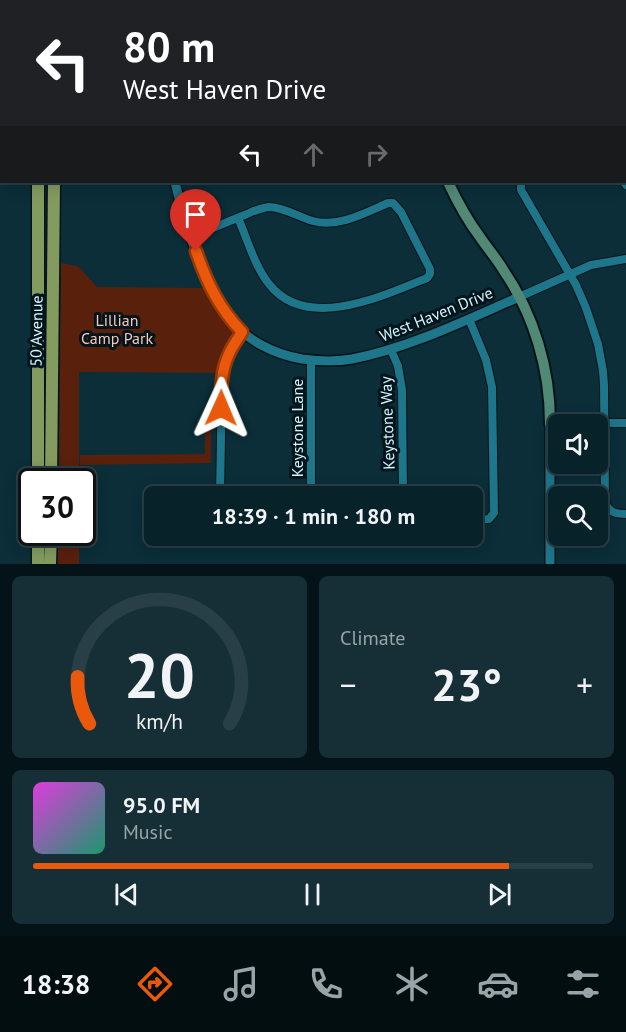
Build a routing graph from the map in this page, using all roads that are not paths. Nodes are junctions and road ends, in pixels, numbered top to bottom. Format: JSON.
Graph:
{"nodes":[{"id":1,"x":38,"y":183,"type":"edge"},
{"id":2,"x":54,"y":183,"type":"edge"},
{"id":3,"x":175,"y":183,"type":"edge"},
{"id":4,"x":449,"y":183,"type":"edge"},
{"id":5,"x":521,"y":183,"type":"edge"},
{"id":6,"x":238,"y":218,"type":"junction"},
{"id":7,"x":190,"y":237,"type":"junction"},
{"id":8,"x":626,"y":258,"type":"edge"},
{"id":9,"x":569,"y":274,"type":"junction"},
{"id":10,"x":519,"y":297,"type":"junction"},
{"id":11,"x":469,"y":319,"type":"junction"},
{"id":12,"x":242,"y":332,"type":"junction"},
{"id":13,"x":391,"y":350,"type":"junction"},
{"id":14,"x":311,"y":360,"type":"junction"},
{"id":15,"x":550,"y":414,"type":"edge"},
{"id":16,"x":604,"y":414,"type":"edge"},
{"id":17,"x":608,"y":423,"type":"edge"},
{"id":18,"x":626,"y":423,"type":"edge"},
{"id":19,"x":38,"y":468,"type":"edge"},
{"id":20,"x":51,"y":468,"type":"edge"},
{"id":21,"x":550,"y":474,"type":"edge"},
{"id":22,"x":605,"y":474,"type":"edge"},
{"id":23,"x":220,"y":486,"type":"edge"},
{"id":24,"x":311,"y":486,"type":"edge"},
{"id":25,"x":403,"y":486,"type":"edge"},
{"id":26,"x":626,"y":514,"type":"edge"},
{"id":27,"x":483,"y":519,"type":"edge"},
{"id":28,"x":38,"y":546,"type":"edge"},
{"id":29,"x":51,"y":546,"type":"edge"},
{"id":30,"x":38,"y":564,"type":"edge"},
{"id":31,"x":50,"y":564,"type":"edge"},
{"id":32,"x":550,"y":564,"type":"edge"}],
"edges":[{"from":1,"to":19,"type":"main road","name":"50 Avenue"},
{"from":2,"to":20,"type":"main road","name":"50 Avenue"},
{"from":3,"to":7,"type":"street","name":"West Haven Drive"},
{"from":4,"to":10,"type":"main road"},
{"from":5,"to":9,"type":"street"},
{"from":6,"to":6,"type":"street"},
{"from":6,"to":7,"type":"street"},
{"from":7,"to":12,"type":"street","name":"West Haven Drive"},
{"from":8,"to":9,"type":"street","name":"West Haven Drive"},
{"from":9,"to":10,"type":"street","name":"West Haven Drive"},
{"from":9,"to":16,"type":"street"},
{"from":10,"to":11,"type":"street","name":"West Haven Drive"},
{"from":10,"to":15,"type":"main road"},
{"from":11,"to":13,"type":"street","name":"West Haven Drive"},
{"from":11,"to":27,"type":"street"},
{"from":12,"to":14,"type":"street","name":"West Haven Drive"},
{"from":12,"to":23,"type":"street"},
{"from":13,"to":14,"type":"street","name":"West Haven Drive"},
{"from":13,"to":25,"type":"street","name":"Keystone Way"},
{"from":14,"to":24,"type":"street","name":"Keystone Lane"},
{"from":17,"to":18,"type":"street"},
{"from":21,"to":32,"type":"street"},
{"from":22,"to":26,"type":"street"},
{"from":28,"to":30,"type":"main road"},
{"from":29,"to":31,"type":"main road"}]}
